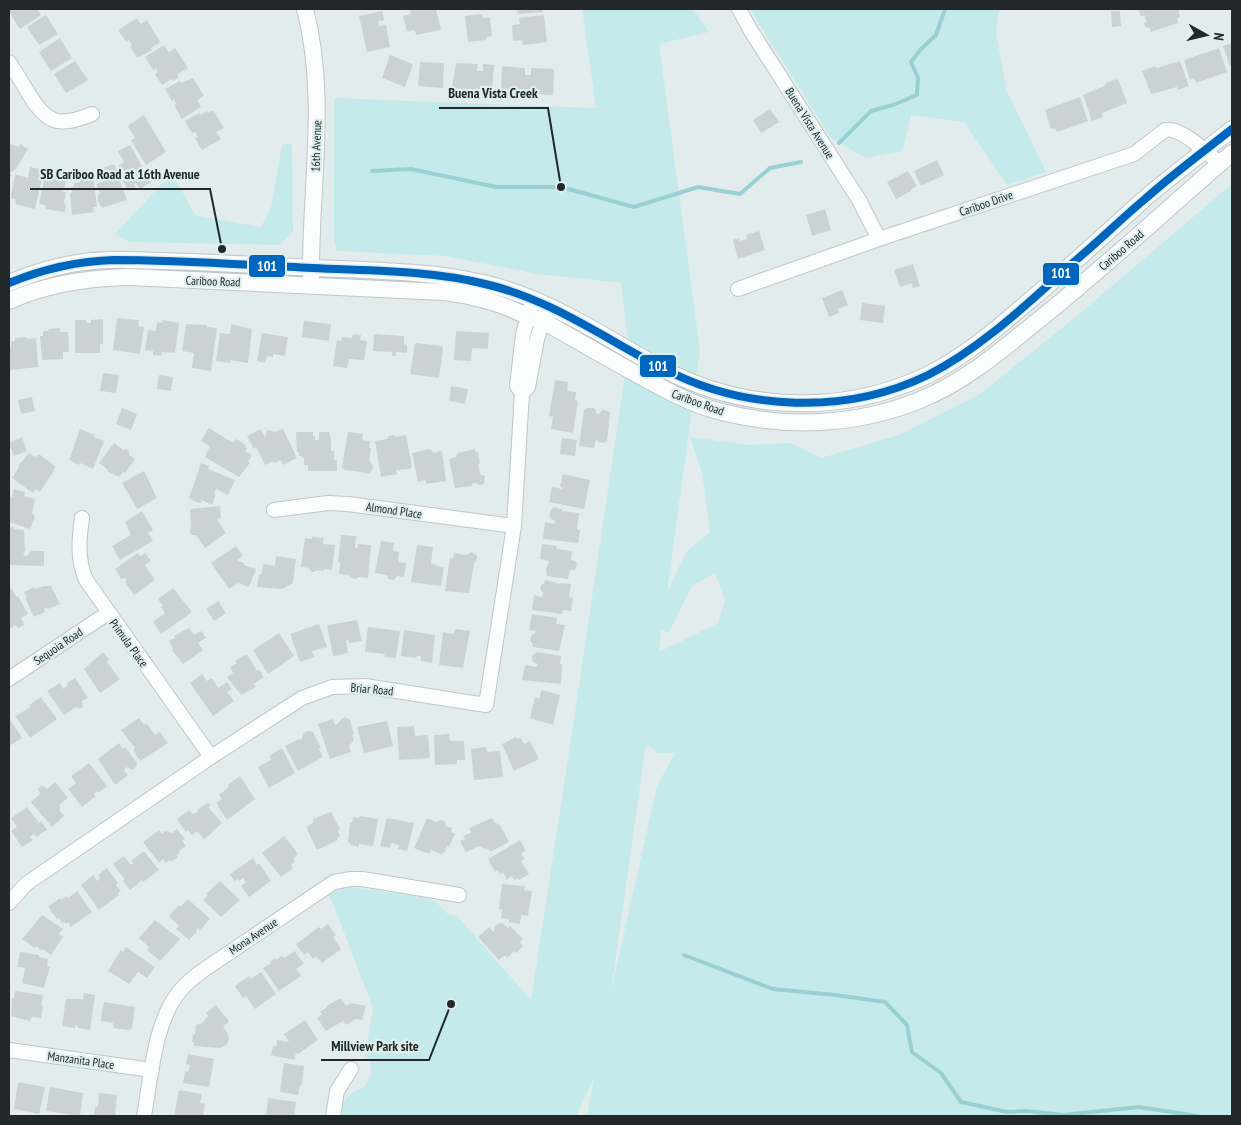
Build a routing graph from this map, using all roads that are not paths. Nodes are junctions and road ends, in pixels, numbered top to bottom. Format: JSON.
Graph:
{"nodes":[{"id":1,"x":305,"y":9,"type":"edge"},
{"id":2,"x":739,"y":9,"type":"edge"},
{"id":3,"x":9,"y":62,"type":"edge"},
{"id":4,"x":92,"y":114,"type":"dead end"},
{"id":5,"x":1232,"y":129,"type":"edge"},
{"id":6,"x":1204,"y":151,"type":"junction"},
{"id":7,"x":1226,"y":159,"type":"edge"},
{"id":8,"x":879,"y":239,"type":"junction"},
{"id":9,"x":311,"y":268,"type":"junction"},
{"id":10,"x":9,"y":283,"type":"edge"},
{"id":11,"x":311,"y":285,"type":"junction"},
{"id":12,"x":738,"y":289,"type":"dead end"},
{"id":13,"x":9,"y":301,"type":"edge"},
{"id":14,"x":540,"y":302,"type":"junction"},
{"id":15,"x":535,"y":319,"type":"junction"},
{"id":16,"x":274,"y":510,"type":"dead end"},
{"id":17,"x":82,"y":518,"type":"dead end"},
{"id":18,"x":514,"y":526,"type":"junction"},
{"id":19,"x":108,"y":613,"type":"junction"},
{"id":20,"x":9,"y":679,"type":"edge"},
{"id":21,"x":211,"y":757,"type":"junction"},
{"id":22,"x":459,"y":895,"type":"dead end"},
{"id":23,"x":9,"y":903,"type":"edge"},
{"id":24,"x":9,"y":1050,"type":"edge"},
{"id":25,"x":351,"y":1069,"type":"dead end"},
{"id":26,"x":152,"y":1070,"type":"junction"},
{"id":27,"x":144,"y":1116,"type":"edge"},
{"id":28,"x":333,"y":1116,"type":"edge"}],
"edges":[{"from":1,"to":9,"type":"street","name":"16th Avenue"},
{"from":2,"to":8,"type":"street","name":"Buena Vista Avenue"},
{"from":3,"to":4,"type":"street"},
{"from":5,"to":6,"type":"street","name":"Cariboo Road"},
{"from":6,"to":7,"type":"street","name":"Cariboo Drive"},
{"from":6,"to":8,"type":"street","name":"Cariboo Drive"},
{"from":6,"to":14,"type":"street","name":"Cariboo Road"},
{"from":7,"to":15,"type":"street","name":"Cariboo Road"},
{"from":8,"to":12,"type":"street","name":"Cariboo Drive"},
{"from":9,"to":10,"type":"street","name":"Cariboo Road"},
{"from":9,"to":11,"type":"street","name":"16th Avenue"},
{"from":9,"to":14,"type":"street","name":"Cariboo Road"},
{"from":11,"to":13,"type":"street","name":"Cariboo Road"},
{"from":11,"to":15,"type":"street","name":"Cariboo Road"},
{"from":14,"to":15,"type":"street","name":"Briar Road"},
{"from":15,"to":18,"type":"street","name":"Briar Road"},
{"from":16,"to":18,"type":"street","name":"Almond Place"},
{"from":17,"to":19,"type":"street","name":"Primula Place"},
{"from":18,"to":21,"type":"street","name":"Briar Road"},
{"from":19,"to":20,"type":"street","name":"Sequoia Road"},
{"from":19,"to":21,"type":"street","name":"Primula Place"},
{"from":21,"to":23,"type":"street","name":"Briar Road"},
{"from":22,"to":26,"type":"street","name":"Mona Avenue"},
{"from":24,"to":26,"type":"street","name":"Manzanita Place"},
{"from":25,"to":28,"type":"street"},
{"from":26,"to":27,"type":"street","name":"Mona Avenue"}]}
